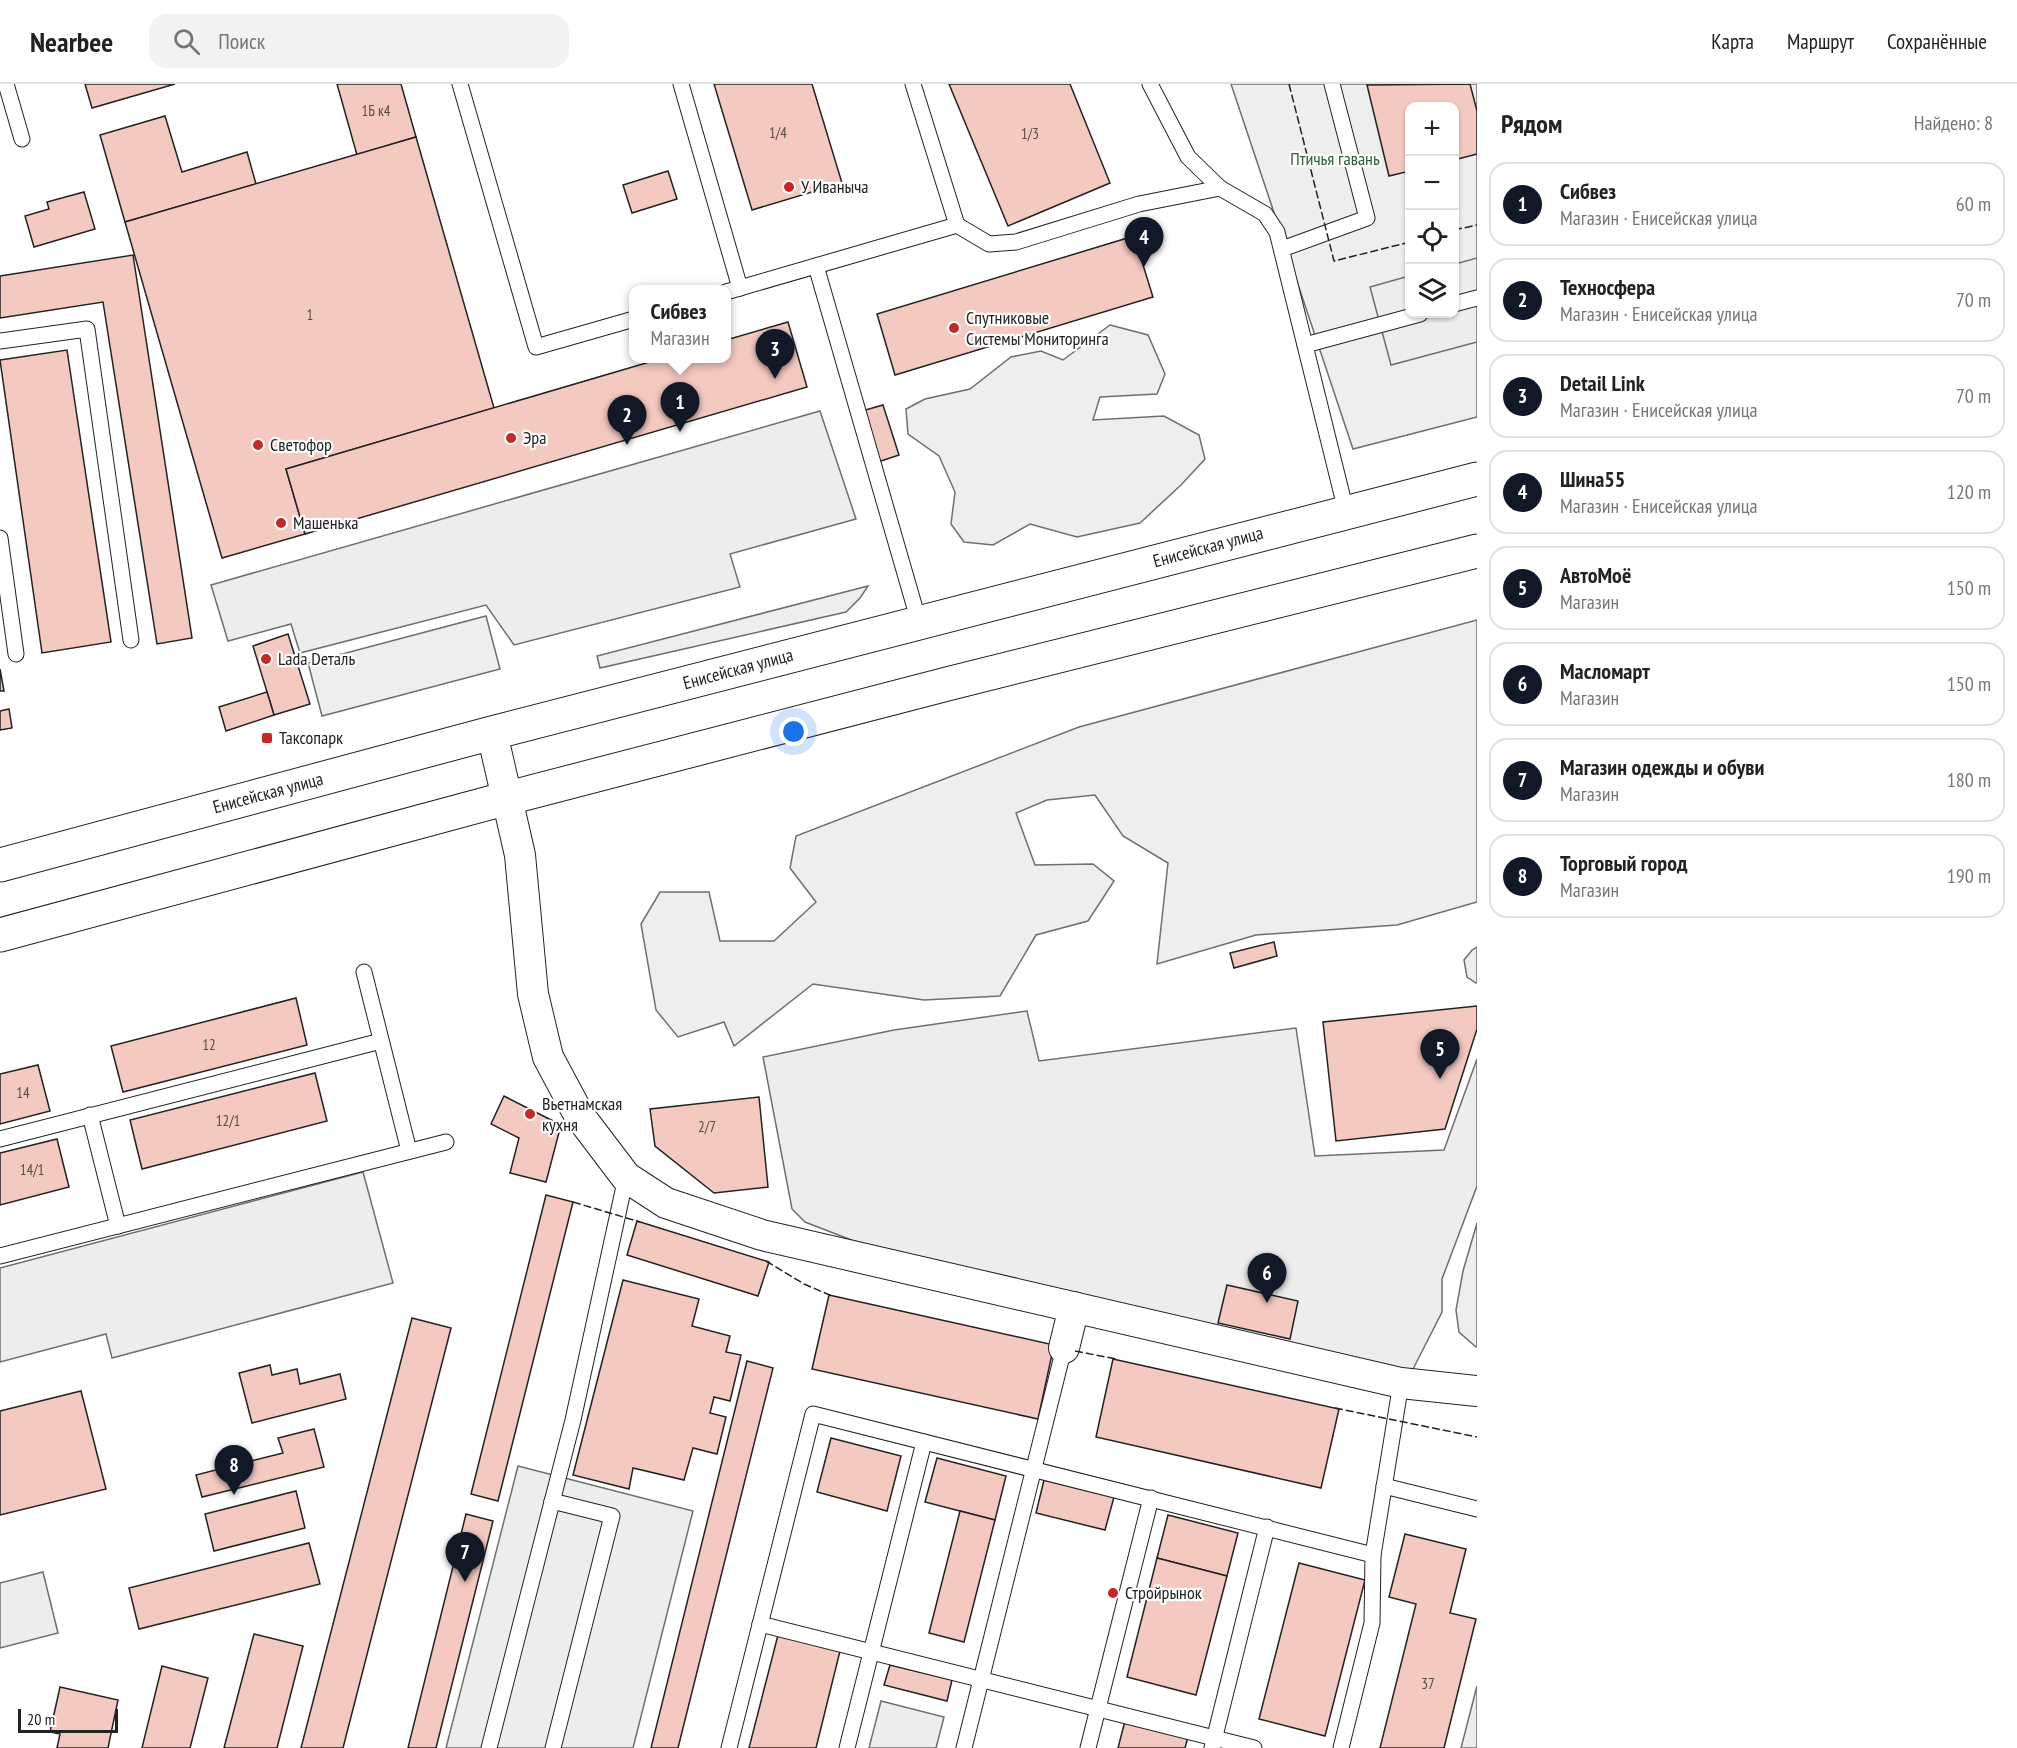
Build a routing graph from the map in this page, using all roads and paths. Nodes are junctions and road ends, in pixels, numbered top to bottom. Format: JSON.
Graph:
{"nodes":[{"id":1,"x":6,"y":84,"type":"edge"},
{"id":2,"x":460,"y":84,"type":"edge"},
{"id":3,"x":681,"y":84,"type":"edge"},
{"id":4,"x":913,"y":84,"type":"edge"},
{"id":5,"x":1150,"y":84,"type":"edge"},
{"id":6,"x":1332,"y":84,"type":"edge"},
{"id":7,"x":22,"y":139,"type":"dead end"},
{"id":8,"x":1220,"y":188,"type":"junction"},
{"id":9,"x":957,"y":225,"type":"junction"},
{"id":10,"x":1282,"y":249,"type":"junction"},
{"id":11,"x":816,"y":266,"type":"junction"},
{"id":12,"x":733,"y":290,"type":"edge"},
{"id":13,"x":1477,"y":298,"type":"edge"},
{"id":14,"x":1459,"y":303,"type":"edge"},
{"id":15,"x":1405,"y":318,"type":"edge"},
{"id":16,"x":629,"y":320,"type":"edge"},
{"id":17,"x":0,"y":341,"type":"edge"},
{"id":18,"x":1305,"y":345,"type":"junction"},
{"id":19,"x":1477,"y":479,"type":"edge"},
{"id":20,"x":1346,"y":512,"type":"junction"},
{"id":21,"x":0,"y":538,"type":"edge"},
{"id":22,"x":1477,"y":551,"type":"edge"},
{"id":23,"x":919,"y":622,"type":"junction"},
{"id":24,"x":131,"y":640,"type":"dead end"},
{"id":25,"x":16,"y":654,"type":"dead end"},
{"id":26,"x":492,"y":733,"type":"junction"},
{"id":27,"x":508,"y":798,"type":"junction"},
{"id":28,"x":0,"y":865,"type":"edge"},
{"id":29,"x":0,"y":935,"type":"edge"},
{"id":30,"x":364,"y":972,"type":"dead end"},
{"id":31,"x":381,"y":1041,"type":"junction"},
{"id":32,"x":90,"y":1115,"type":"junction"},
{"id":33,"x":0,"y":1138,"type":"edge"},
{"id":34,"x":446,"y":1142,"type":"dead end"},
{"id":35,"x":409,"y":1151,"type":"junction"},
{"id":36,"x":626,"y":1177,"type":"junction"},
{"id":37,"x":118,"y":1226,"type":"junction"},
{"id":38,"x":0,"y":1256,"type":"edge"},
{"id":39,"x":1074,"y":1307,"type":"junction"},
{"id":40,"x":1064,"y":1348,"type":"joint"},
{"id":41,"x":1401,"y":1383,"type":"junction"},
{"id":42,"x":1477,"y":1391,"type":"edge"},
{"id":43,"x":924,"y":1442,"type":"junction"},
{"id":44,"x":1034,"y":1469,"type":"junction"},
{"id":45,"x":1384,"y":1486,"type":"junction"},
{"id":46,"x":1151,"y":1498,"type":"junction"},
{"id":47,"x":552,"y":1501,"type":"junction"},
{"id":48,"x":1477,"y":1509,"type":"edge"},
{"id":49,"x":1267,"y":1527,"type":"junction"},
{"id":50,"x":1372,"y":1555,"type":"junction"},
{"id":51,"x":760,"y":1624,"type":"junction"},
{"id":52,"x":871,"y":1652,"type":"junction"},
{"id":53,"x":981,"y":1680,"type":"junction"},
{"id":54,"x":1098,"y":1709,"type":"junction"},
{"id":55,"x":1213,"y":1743,"type":"edge"},
{"id":56,"x":489,"y":1748,"type":"edge"},
{"id":57,"x":553,"y":1748,"type":"edge"},
{"id":58,"x":729,"y":1748,"type":"edge"},
{"id":59,"x":847,"y":1748,"type":"edge"},
{"id":60,"x":964,"y":1748,"type":"edge"},
{"id":61,"x":1088,"y":1748,"type":"edge"},
{"id":62,"x":1254,"y":1748,"type":"edge"},
{"id":63,"x":1341,"y":1748,"type":"edge"}],
"edges":[{"from":1,"to":7,"type":"lane"},
{"from":2,"to":16,"type":"lane"},
{"from":3,"to":12,"type":"lane"},
{"from":4,"to":9,"type":"lane"},
{"from":5,"to":8,"type":"lane"},
{"from":6,"to":10,"type":"lane"},
{"from":8,"to":9,"type":"lane"},
{"from":8,"to":10,"type":"lane"},
{"from":9,"to":11,"type":"lane"},
{"from":10,"to":18,"type":"lane"},
{"from":11,"to":12,"type":"lane"},
{"from":11,"to":23,"type":"lane"},
{"from":13,"to":14,"type":"lane"},
{"from":15,"to":18,"type":"lane"},
{"from":17,"to":24,"type":"lane"},
{"from":18,"to":20,"type":"lane"},
{"from":19,"to":20,"type":"main road","name":"Енисейская улица"},
{"from":20,"to":23,"type":"main road","name":"Енисейская улица"},
{"from":21,"to":25,"type":"lane"},
{"from":22,"to":27,"type":"main road"},
{"from":23,"to":26,"type":"main road","name":"Енисейская улица"},
{"from":26,"to":27,"type":"street"},
{"from":26,"to":28,"type":"main road","name":"Енисейская улица"},
{"from":27,"to":29,"type":"main road"},
{"from":27,"to":36,"type":"street"},
{"from":30,"to":31,"type":"lane"},
{"from":31,"to":32,"type":"lane"},
{"from":31,"to":35,"type":"lane"},
{"from":32,"to":33,"type":"lane"},
{"from":32,"to":37,"type":"lane"},
{"from":34,"to":35,"type":"lane"},
{"from":35,"to":37,"type":"lane"},
{"from":36,"to":39,"type":"street"},
{"from":36,"to":47,"type":"lane"},
{"from":37,"to":38,"type":"lane"},
{"from":39,"to":40,"type":"street"},
{"from":39,"to":41,"type":"street"},
{"from":40,"to":44,"type":"lane"},
{"from":41,"to":42,"type":"street"},
{"from":41,"to":45,"type":"lane"},
{"from":43,"to":44,"type":"lane"},
{"from":43,"to":51,"type":"lane"},
{"from":43,"to":52,"type":"lane"},
{"from":44,"to":46,"type":"lane"},
{"from":44,"to":53,"type":"lane"},
{"from":45,"to":48,"type":"lane"},
{"from":45,"to":50,"type":"lane"},
{"from":46,"to":49,"type":"lane"},
{"from":46,"to":54,"type":"lane"},
{"from":47,"to":56,"type":"lane"},
{"from":47,"to":57,"type":"lane"},
{"from":49,"to":50,"type":"lane"},
{"from":49,"to":55,"type":"lane"},
{"from":50,"to":63,"type":"lane"},
{"from":51,"to":52,"type":"lane"},
{"from":51,"to":58,"type":"lane"},
{"from":52,"to":53,"type":"lane"},
{"from":52,"to":59,"type":"lane"},
{"from":53,"to":54,"type":"lane"},
{"from":53,"to":60,"type":"lane"},
{"from":54,"to":55,"type":"lane"},
{"from":54,"to":61,"type":"lane"},
{"from":55,"to":62,"type":"lane"}]}
